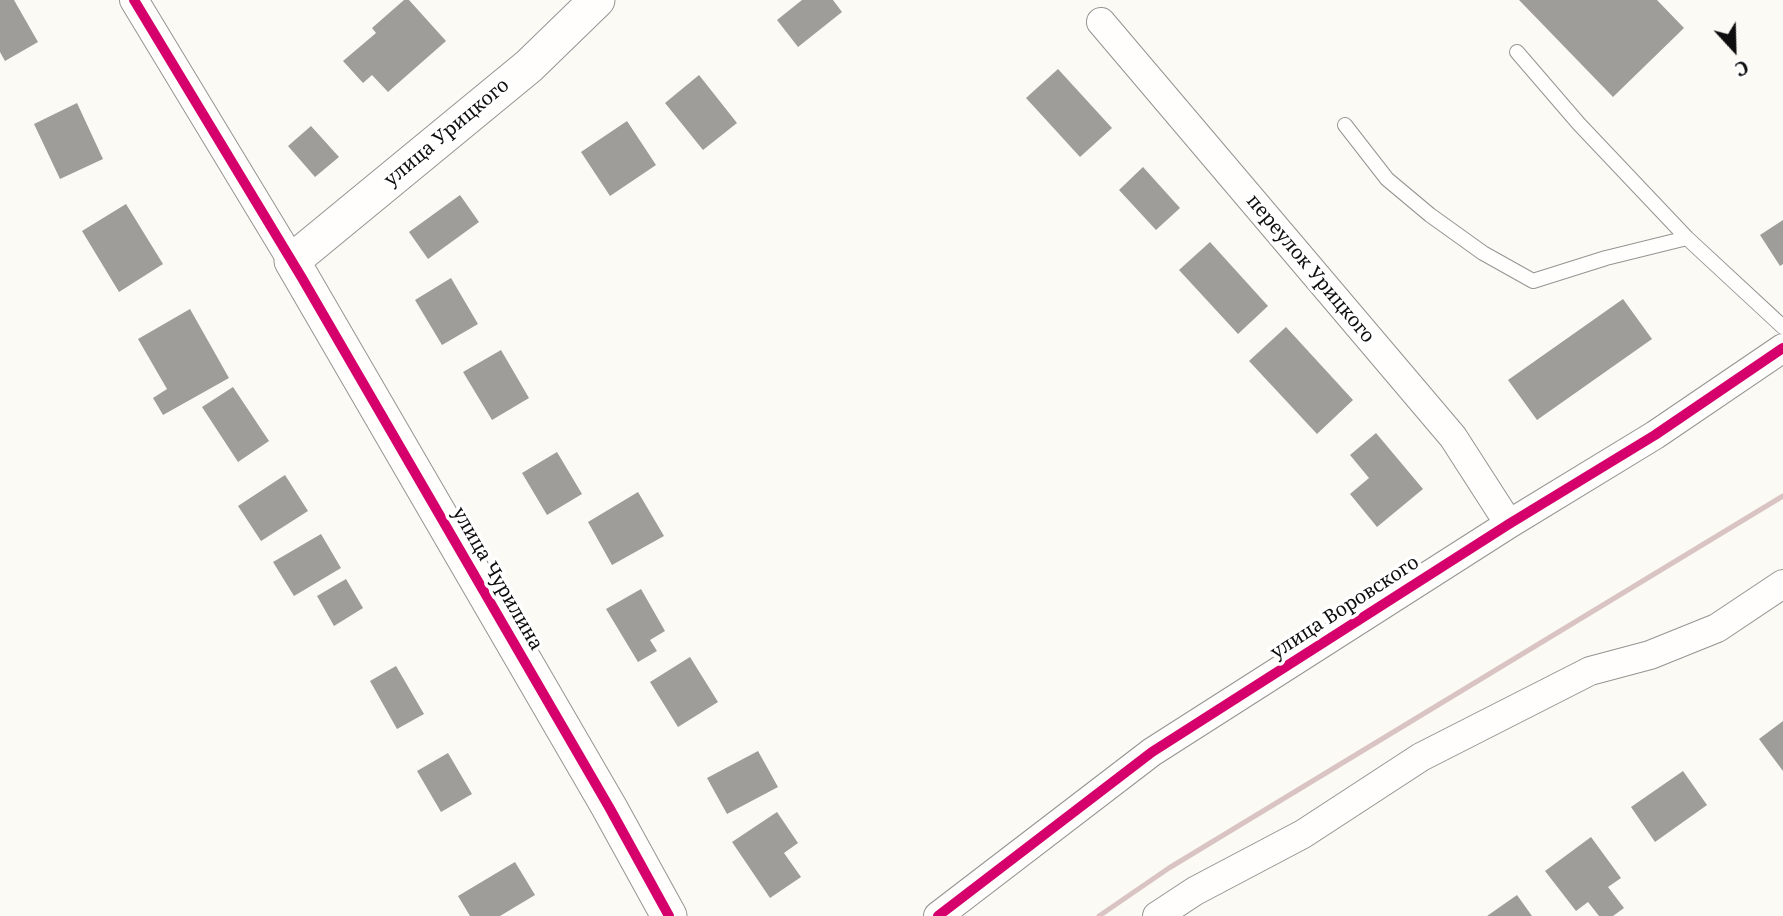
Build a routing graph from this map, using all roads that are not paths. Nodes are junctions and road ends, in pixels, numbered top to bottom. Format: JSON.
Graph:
{"nodes":[{"id":1,"x":134,"y":0,"type":"edge"},
{"id":2,"x":597,"y":0,"type":"edge"},
{"id":3,"x":1101,"y":22,"type":"dead end"},
{"id":4,"x":1517,"y":52,"type":"dead end"},
{"id":5,"x":1345,"y":125,"type":"dead end"},
{"id":6,"x":1688,"y":238,"type":"junction"},
{"id":7,"x":292,"y":261,"type":"junction"},
{"id":8,"x":1783,"y":327,"type":"edge"},
{"id":9,"x":1783,"y":348,"type":"edge"},
{"id":10,"x":1509,"y":524,"type":"junction"},
{"id":11,"x":1783,"y":584,"type":"edge"},
{"id":12,"x":669,"y":916,"type":"edge"},
{"id":13,"x":938,"y":916,"type":"edge"},
{"id":14,"x":1157,"y":916,"type":"edge"}],
"edges":[{"from":1,"to":7,"type":"street"},
{"from":2,"to":7,"type":"street","name":"улица Урицкого"},
{"from":3,"to":10,"type":"street","name":"переулок Урицкого"},
{"from":4,"to":6,"type":"lane"},
{"from":5,"to":6,"type":"lane"},
{"from":6,"to":8,"type":"lane"},
{"from":7,"to":12,"type":"street","name":"улица Чурилина"},
{"from":9,"to":10,"type":"street","name":"улица Воровского"},
{"from":10,"to":13,"type":"street","name":"улица Воровского"},
{"from":11,"to":14,"type":"street"}]}
